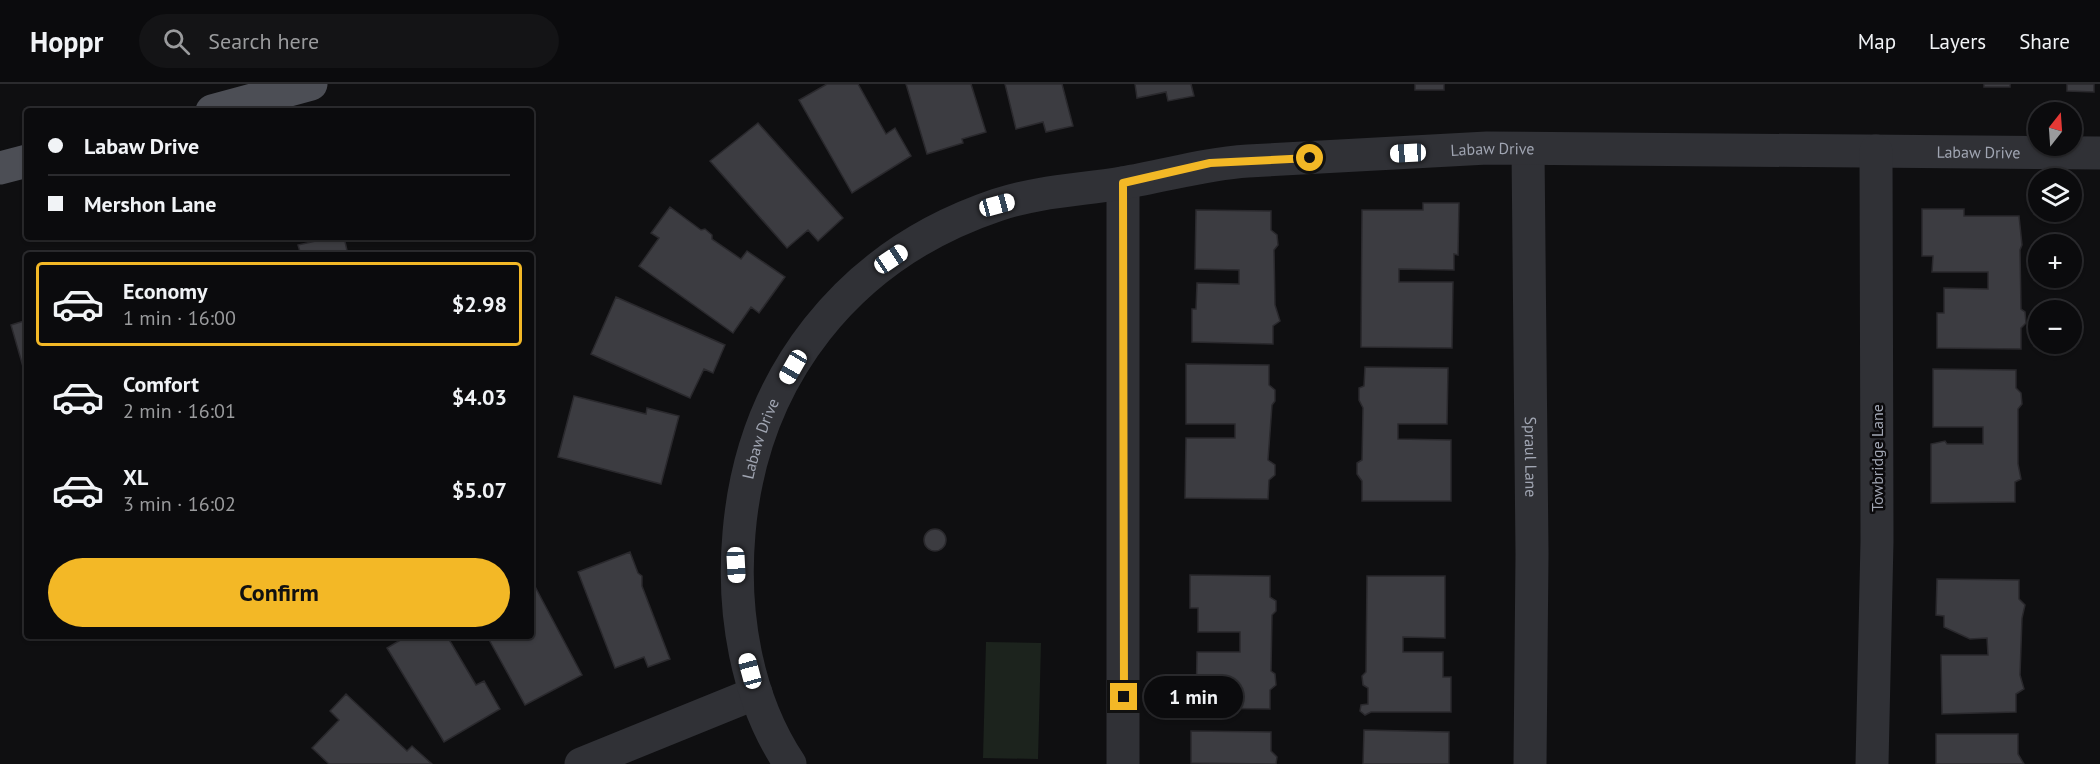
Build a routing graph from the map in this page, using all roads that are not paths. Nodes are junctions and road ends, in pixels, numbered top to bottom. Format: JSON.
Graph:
{"nodes":[{"id":1,"x":311,"y":84,"type":"edge"},
{"id":2,"x":223,"y":108,"type":"edge"},
{"id":3,"x":1528,"y":149,"type":"junction"},
{"id":4,"x":1876,"y":151,"type":"junction"},
{"id":5,"x":2100,"y":153,"type":"edge"},
{"id":6,"x":24,"y":162,"type":"edge"},
{"id":7,"x":0,"y":168,"type":"edge"},
{"id":8,"x":1123,"y":183,"type":"junction"},
{"id":9,"x":756,"y":693,"type":"junction"},
{"id":10,"x":581,"y":764,"type":"edge"},
{"id":11,"x":790,"y":764,"type":"edge"},
{"id":12,"x":1123,"y":764,"type":"edge"},
{"id":13,"x":1530,"y":764,"type":"edge"},
{"id":14,"x":1872,"y":764,"type":"edge"}],
"edges":[{"from":1,"to":2,"type":"main road"},
{"from":3,"to":4,"type":"street","name":"Labaw Drive"},
{"from":3,"to":8,"type":"street","name":"Labaw Drive"},
{"from":3,"to":13,"type":"street","name":"Spraul Lane"},
{"from":4,"to":5,"type":"street","name":"Labaw Drive"},
{"from":4,"to":14,"type":"street","name":"Towbridge Lane"},
{"from":6,"to":7,"type":"main road"},
{"from":8,"to":9,"type":"street","name":"Labaw Drive"},
{"from":8,"to":12,"type":"street"},
{"from":9,"to":10,"type":"street"},
{"from":9,"to":11,"type":"street","name":"Labaw Drive"}]}
